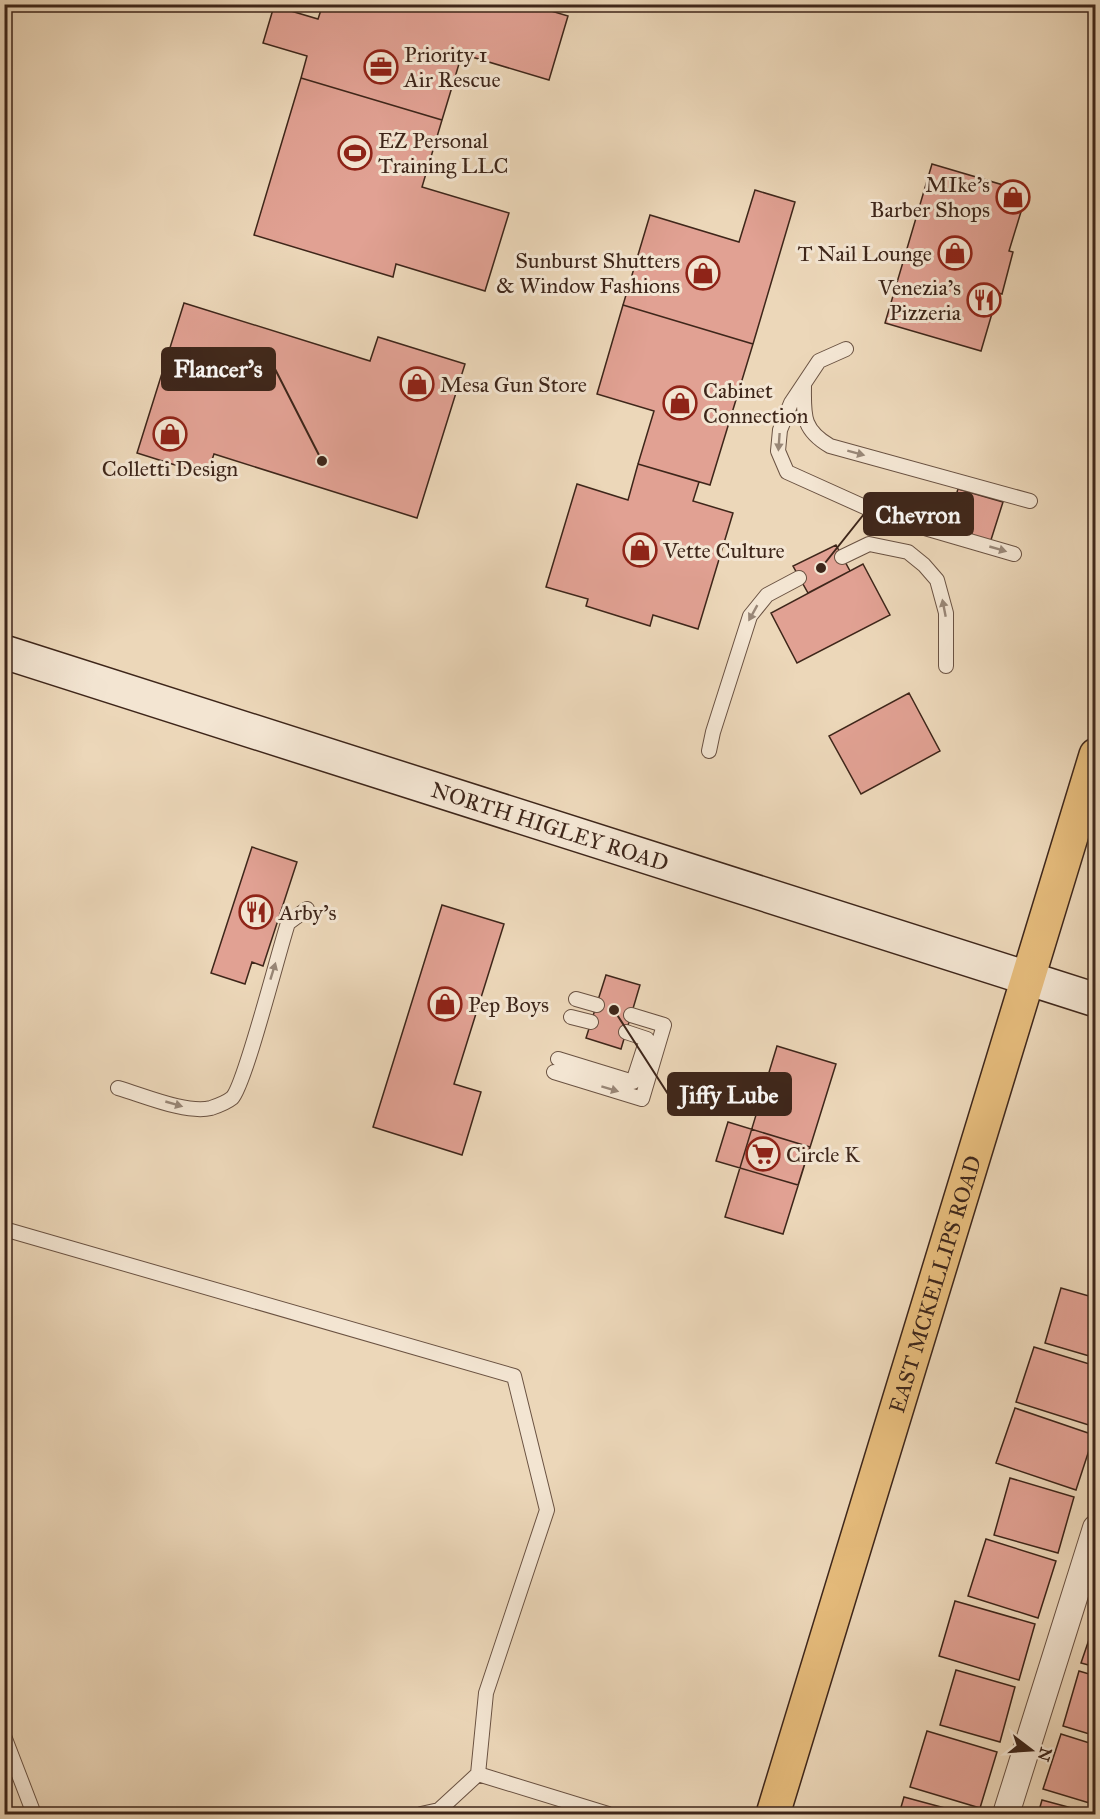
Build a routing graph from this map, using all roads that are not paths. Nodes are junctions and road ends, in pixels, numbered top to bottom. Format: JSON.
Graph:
{"nodes":[{"id":1,"x":846,"y":349,"type":"dead end"},
{"id":2,"x":804,"y":384,"type":"junction"},
{"id":3,"x":1030,"y":501,"type":"dead end"},
{"id":4,"x":1014,"y":554,"type":"dead end"},
{"id":5,"x":842,"y":557,"type":"dead end"},
{"id":6,"x":798,"y":578,"type":"dead end"},
{"id":7,"x":4,"y":652,"type":"edge"},
{"id":8,"x":946,"y":666,"type":"dead end"},
{"id":9,"x":709,"y":751,"type":"dead end"},
{"id":10,"x":1095,"y":755,"type":"edge"},
{"id":11,"x":307,"y":909,"type":"dead end"},
{"id":12,"x":1028,"y":979,"type":"junction"},
{"id":13,"x":576,"y":999,"type":"dead end"},
{"id":14,"x":1095,"y":1000,"type":"edge"},
{"id":15,"x":597,"y":1005,"type":"dead end"},
{"id":16,"x":631,"y":1015,"type":"dead end"},
{"id":17,"x":571,"y":1017,"type":"dead end"},
{"id":18,"x":591,"y":1022,"type":"dead end"},
{"id":19,"x":626,"y":1032,"type":"dead end"},
{"id":20,"x":558,"y":1059,"type":"dead end"},
{"id":21,"x":554,"y":1072,"type":"dead end"},
{"id":22,"x":118,"y":1088,"type":"dead end"},
{"id":23,"x":4,"y":1229,"type":"edge"},
{"id":24,"x":1095,"y":1528,"type":"edge"},
{"id":25,"x":4,"y":1736,"type":"edge"},
{"id":26,"x":478,"y":1774,"type":"junction"},
{"id":27,"x":34,"y":1815,"type":"edge"},
{"id":28,"x":421,"y":1815,"type":"edge"},
{"id":29,"x":608,"y":1815,"type":"edge"},
{"id":30,"x":773,"y":1815,"type":"edge"},
{"id":31,"x":1006,"y":1815,"type":"edge"}],
"edges":[{"from":1,"to":2,"type":"lane"},
{"from":2,"to":3,"type":"lane","one_way":true},
{"from":2,"to":4,"type":"lane","one_way":true},
{"from":8,"to":5,"type":"lane","one_way":true},
{"from":6,"to":9,"type":"lane","one_way":true},
{"from":7,"to":12,"type":"main road","name":"NORTH HIGLEY ROAD"},
{"from":10,"to":12,"type":"main road","name":"EAST MCKELLIPS ROAD"},
{"from":22,"to":11,"type":"lane","one_way":true},
{"from":12,"to":14,"type":"main road","name":"NORTH HIGLEY ROAD"},
{"from":12,"to":30,"type":"main road","name":"EAST MCKELLIPS ROAD"},
{"from":13,"to":15,"type":"lane"},
{"from":21,"to":16,"type":"lane","one_way":true},
{"from":17,"to":18,"type":"lane"},
{"from":19,"to":20,"type":"lane"},
{"from":23,"to":26,"type":"lane"},
{"from":24,"to":31,"type":"street"},
{"from":25,"to":27,"type":"lane"},
{"from":26,"to":28,"type":"lane"},
{"from":26,"to":29,"type":"lane"}]}
